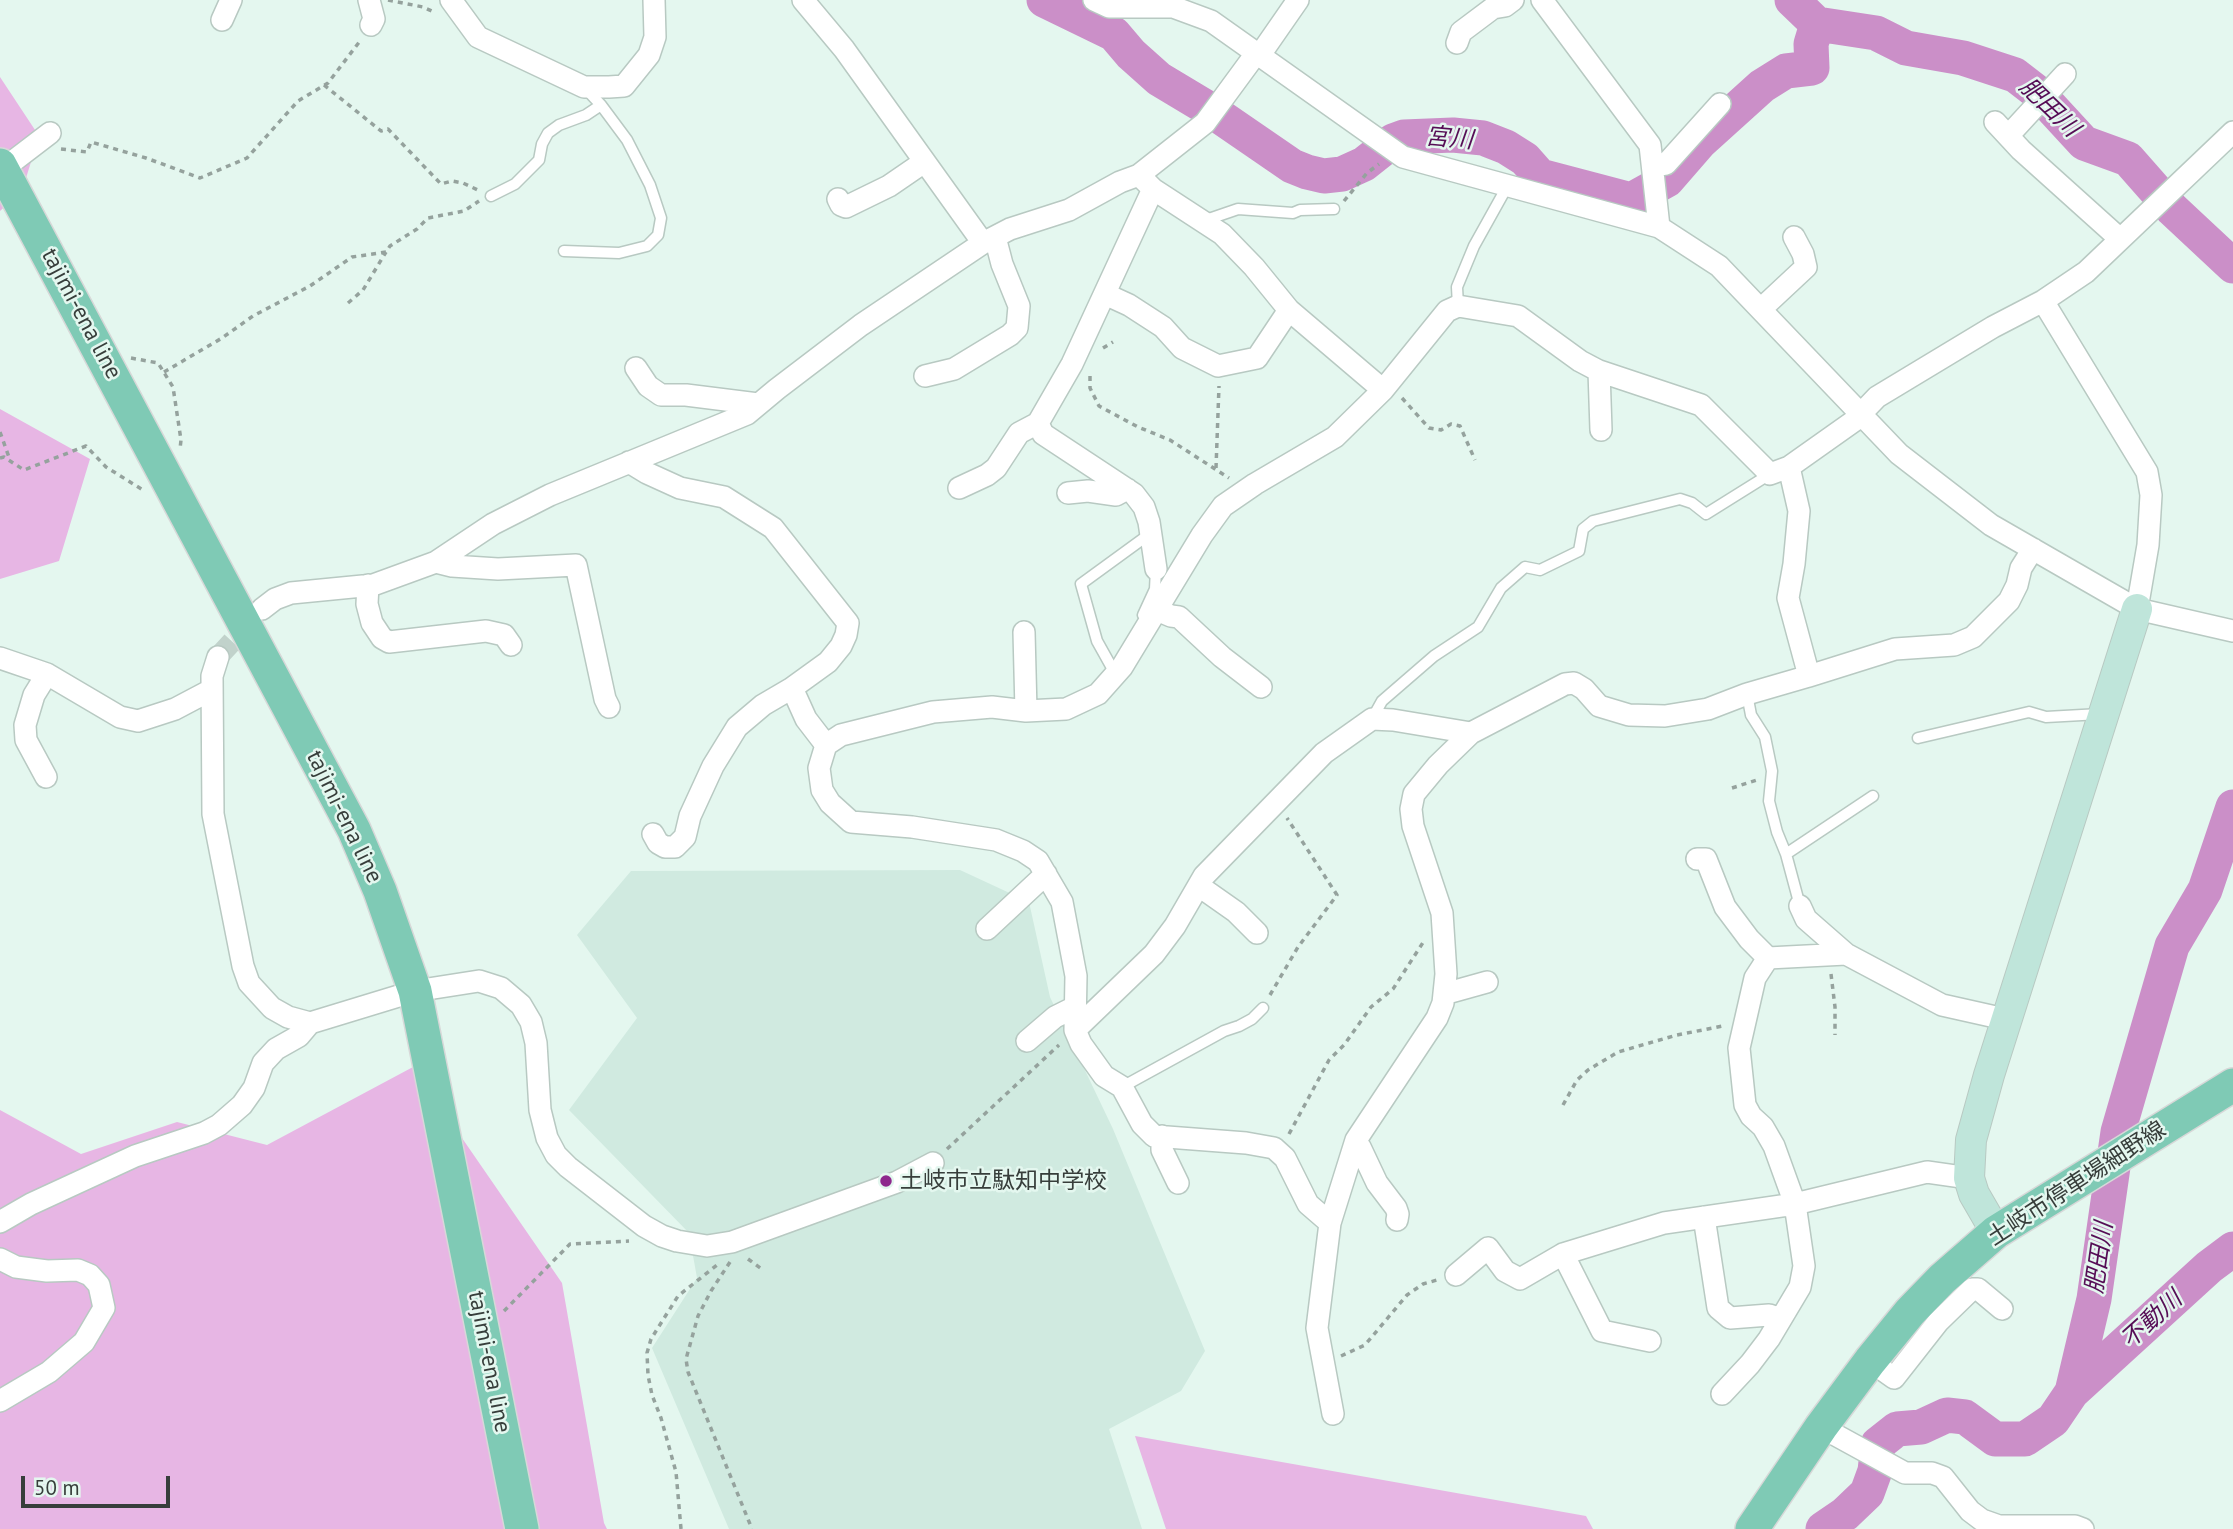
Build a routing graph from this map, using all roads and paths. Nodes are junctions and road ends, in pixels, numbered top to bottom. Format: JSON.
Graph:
{"nodes":[{"id":1,"x":231,"y":0,"type":"edge"},
{"id":2,"x":369,"y":0,"type":"edge"},
{"id":3,"x":385,"y":0,"type":"edge"},
{"id":4,"x":451,"y":0,"type":"edge"},
{"id":5,"x":654,"y":0,"type":"edge"},
{"id":6,"x":803,"y":0,"type":"edge"},
{"id":7,"x":1094,"y":0,"type":"edge"},
{"id":8,"x":1298,"y":0,"type":"edge"},
{"id":9,"x":1513,"y":0,"type":"edge"},
{"id":10,"x":1542,"y":0,"type":"edge"},
{"id":11,"x":1166,"y":3,"type":"edge"},
{"id":12,"x":222,"y":20,"type":"dead end"},
{"id":13,"x":469,"y":24,"type":"junction"},
{"id":14,"x":371,"y":25,"type":"joint"},
{"id":15,"x":1457,"y":43,"type":"dead end"},
{"id":16,"x":1258,"y":55,"type":"junction"},
{"id":17,"x":2064,"y":74,"type":"dead end"},
{"id":18,"x":324,"y":85,"type":"junction"},
{"id":19,"x":584,"y":87,"type":"junction"},
{"id":20,"x":1720,"y":104,"type":"dead end"},
{"id":21,"x":601,"y":105,"type":"junction"},
{"id":22,"x":2233,"y":132,"type":"edge"},
{"id":23,"x":50,"y":133,"type":"dead end"},
{"id":24,"x":32,"y":146,"type":"junction"},
{"id":25,"x":1388,"y":148,"type":"junction"},
{"id":26,"x":924,"y":162,"type":"junction"},
{"id":27,"x":1,"y":167,"type":"edge"},
{"id":28,"x":1653,"y":170,"type":"junction"},
{"id":29,"x":1146,"y":182,"type":"junction"},
{"id":30,"x":1507,"y":185,"type":"junction"},
{"id":31,"x":491,"y":196,"type":"junction"},
{"id":32,"x":838,"y":199,"type":"dead end"},
{"id":33,"x":1334,"y":209,"type":"joint"},
{"id":34,"x":1203,"y":221,"type":"junction"},
{"id":35,"x":1659,"y":227,"type":"junction"},
{"id":36,"x":2124,"y":235,"type":"junction"},
{"id":37,"x":1794,"y":237,"type":"dead end"},
{"id":38,"x":989,"y":240,"type":"junction"},
{"id":39,"x":564,"y":251,"type":"dead end"},
{"id":40,"x":386,"y":252,"type":"junction"},
{"id":41,"x":1105,"y":294,"type":"junction"},
{"id":42,"x":2043,"y":301,"type":"junction"},
{"id":43,"x":348,"y":303,"type":"dead end"},
{"id":44,"x":1458,"y":306,"type":"junction"},
{"id":45,"x":1761,"y":309,"type":"junction"},
{"id":46,"x":1289,"y":310,"type":"junction"},
{"id":47,"x":1113,"y":342,"type":"dead end"},
{"id":48,"x":1100,"y":351,"type":"dead end"},
{"id":49,"x":101,"y":353,"type":"junction"},
{"id":50,"x":1218,"y":366,"type":"junction"},
{"id":51,"x":636,"y":368,"type":"dead end"},
{"id":52,"x":1090,"y":370,"type":"dead end"},
{"id":53,"x":1599,"y":371,"type":"junction"},
{"id":54,"x":164,"y":372,"type":"junction"},
{"id":55,"x":925,"y":376,"type":"dead end"},
{"id":56,"x":1386,"y":387,"type":"junction"},
{"id":57,"x":758,"y":404,"type":"junction"},
{"id":58,"x":1861,"y":413,"type":"junction"},
{"id":59,"x":1038,"y":423,"type":"junction"},
{"id":60,"x":1601,"y":430,"type":"dead end"},
{"id":61,"x":0,"y":432,"type":"edge"},
{"id":62,"x":180,"y":454,"type":"dead end"},
{"id":63,"x":0,"y":458,"type":"edge"},
{"id":64,"x":1475,"y":460,"type":"dead end"},
{"id":65,"x":10,"y":461,"type":"junction"},
{"id":66,"x":629,"y":462,"type":"junction"},
{"id":67,"x":1216,"y":468,"type":"junction"},
{"id":68,"x":1780,"y":471,"type":"junction"},
{"id":69,"x":959,"y":488,"type":"dead end"},
{"id":70,"x":1127,"y":489,"type":"junction"},
{"id":71,"x":149,"y":493,"type":"dead end"},
{"id":72,"x":1068,"y":493,"type":"dead end"},
{"id":73,"x":1241,"y":494,"type":"junction"},
{"id":74,"x":1151,"y":533,"type":"junction"},
{"id":75,"x":2034,"y":549,"type":"junction"},
{"id":76,"x":436,"y":562,"type":"junction"},
{"id":77,"x":1156,"y":569,"type":"joint"},
{"id":78,"x":368,"y":585,"type":"junction"},
{"id":79,"x":262,"y":609,"type":"tunnel mouth"},
{"id":80,"x":2137,"y":609,"type":"junction"},
{"id":81,"x":1154,"y":616,"type":"junction"},
{"id":82,"x":2233,"y":631,"type":"edge"},
{"id":83,"x":1024,"y":632,"type":"dead end"},
{"id":84,"x":511,"y":645,"type":"dead end"},
{"id":85,"x":219,"y":657,"type":"tunnel mouth"},
{"id":86,"x":0,"y":658,"type":"edge"},
{"id":87,"x":47,"y":674,"type":"junction"},
{"id":88,"x":1116,"y":675,"type":"junction"},
{"id":89,"x":1809,"y":676,"type":"junction"},
{"id":90,"x":1261,"y":687,"type":"dead end"},
{"id":91,"x":792,"y":688,"type":"junction"},
{"id":92,"x":211,"y":690,"type":"junction"},
{"id":93,"x":1747,"y":694,"type":"junction"},
{"id":94,"x":609,"y":707,"type":"dead end"},
{"id":95,"x":1026,"y":710,"type":"junction"},
{"id":96,"x":2104,"y":715,"type":"junction"},
{"id":97,"x":1371,"y":719,"type":"junction"},
{"id":98,"x":1471,"y":733,"type":"junction"},
{"id":99,"x":1918,"y":738,"type":"dead end"},
{"id":100,"x":826,"y":745,"type":"junction"},
{"id":101,"x":1771,"y":776,"type":"junction"},
{"id":102,"x":46,"y":777,"type":"dead end"},
{"id":103,"x":1732,"y":788,"type":"dead end"},
{"id":104,"x":1873,"y":796,"type":"dead end"},
{"id":105,"x":1277,"y":802,"type":"junction"},
{"id":106,"x":653,"y":834,"type":"dead end"},
{"id":107,"x":1786,"y":854,"type":"junction"},
{"id":108,"x":1697,"y":859,"type":"dead end"},
{"id":109,"x":1046,"y":874,"type":"junction"},
{"id":110,"x":1199,"y":886,"type":"junction"},
{"id":111,"x":1800,"y":906,"type":"joint"},
{"id":112,"x":1442,"y":913,"type":"junction"},
{"id":113,"x":987,"y":929,"type":"dead end"},
{"id":114,"x":1257,"y":933,"type":"dead end"},
{"id":115,"x":1837,"y":954,"type":"junction"},
{"id":116,"x":1768,"y":958,"type":"junction"},
{"id":117,"x":1487,"y":982,"type":"dead end"},
{"id":118,"x":415,"y":991,"type":"junction"},
{"id":119,"x":1444,"y":994,"type":"junction"},
{"id":120,"x":1075,"y":1007,"type":"junction"},
{"id":121,"x":1263,"y":1008,"type":"joint"},
{"id":122,"x":2009,"y":1020,"type":"junction"},
{"id":123,"x":1744,"y":1022,"type":"junction"},
{"id":124,"x":310,"y":1023,"type":"junction"},
{"id":125,"x":1075,"y":1030,"type":"junction"},
{"id":126,"x":1835,"y":1035,"type":"dead end"},
{"id":127,"x":1027,"y":1041,"type":"dead end"},
{"id":128,"x":1122,"y":1087,"type":"junction"},
{"id":129,"x":2222,"y":1092,"type":"edge"},
{"id":130,"x":1563,"y":1105,"type":"dead end"},
{"id":131,"x":1162,"y":1136,"type":"junction"},
{"id":132,"x":1355,"y":1144,"type":"junction"},
{"id":133,"x":1279,"y":1153,"type":"junction"},
{"id":134,"x":933,"y":1163,"type":"joint"},
{"id":135,"x":1969,"y":1178,"type":"junction"},
{"id":136,"x":1178,"y":1183,"type":"dead end"},
{"id":137,"x":1795,"y":1204,"type":"junction"},
{"id":138,"x":1704,"y":1217,"type":"junction"},
{"id":139,"x":1397,"y":1220,"type":"dead end"},
{"id":140,"x":0,"y":1222,"type":"edge"},
{"id":141,"x":1330,"y":1223,"type":"junction"},
{"id":142,"x":1996,"y":1232,"type":"junction"},
{"id":143,"x":641,"y":1241,"type":"dead end"},
{"id":144,"x":1563,"y":1254,"type":"junction"},
{"id":145,"x":733,"y":1258,"type":"dead end"},
{"id":146,"x":0,"y":1259,"type":"edge"},
{"id":147,"x":743,"y":1259,"type":"dead end"},
{"id":148,"x":718,"y":1263,"type":"dead end"},
{"id":149,"x":763,"y":1270,"type":"dead end"},
{"id":150,"x":1456,"y":1275,"type":"joint"},
{"id":151,"x":2002,"y":1309,"type":"dead end"},
{"id":152,"x":499,"y":1315,"type":"dead end"},
{"id":153,"x":1781,"y":1319,"type":"junction"},
{"id":154,"x":1650,"y":1341,"type":"dead end"},
{"id":155,"x":1870,"y":1361,"type":"junction"},
{"id":156,"x":1322,"y":1362,"type":"junction"},
{"id":157,"x":1722,"y":1394,"type":"dead end"},
{"id":158,"x":0,"y":1401,"type":"edge"},
{"id":159,"x":1333,"y":1414,"type":"dead end"},
{"id":160,"x":1821,"y":1427,"type":"junction"},
{"id":161,"x":522,"y":1529,"type":"edge"},
{"id":162,"x":681,"y":1529,"type":"edge"},
{"id":163,"x":752,"y":1529,"type":"edge"},
{"id":164,"x":1752,"y":1529,"type":"edge"},
{"id":165,"x":2083,"y":1529,"type":"edge"}],
"edges":[{"from":1,"to":12,"type":"street"},
{"from":2,"to":14,"type":"street"},
{"from":3,"to":13,"type":"path"},
{"from":4,"to":13,"type":"street"},
{"from":5,"to":19,"type":"street"},
{"from":6,"to":26,"type":"street"},
{"from":7,"to":11,"type":"street"},
{"from":8,"to":16,"type":"street"},
{"from":9,"to":15,"type":"street"},
{"from":10,"to":28,"type":"street"},
{"from":11,"to":16,"type":"street"},
{"from":13,"to":19,"type":"street"},
{"from":14,"to":18,"type":"path"},
{"from":16,"to":25,"type":"street"},
{"from":16,"to":29,"type":"street"},
{"from":17,"to":36,"type":"street"},
{"from":18,"to":24,"type":"path"},
{"from":18,"to":31,"type":"path"},
{"from":19,"to":21,"type":"lane"},
{"from":20,"to":28,"type":"street"},
{"from":21,"to":31,"type":"lane"},
{"from":21,"to":39,"type":"lane"},
{"from":22,"to":36,"type":"street"},
{"from":23,"to":24,"type":"street"},
{"from":24,"to":27,"type":"street"},
{"from":25,"to":30,"type":"street"},
{"from":25,"to":33,"type":"path"},
{"from":26,"to":32,"type":"street"},
{"from":26,"to":38,"type":"street"},
{"from":27,"to":49,"type":"main road","name":"tajimi-ena line"},
{"from":28,"to":35,"type":"street"},
{"from":29,"to":34,"type":"street"},
{"from":29,"to":38,"type":"street"},
{"from":29,"to":41,"type":"street"},
{"from":30,"to":35,"type":"street"},
{"from":30,"to":44,"type":"lane"},
{"from":31,"to":40,"type":"path"},
{"from":33,"to":34,"type":"lane"},
{"from":34,"to":46,"type":"street"},
{"from":35,"to":45,"type":"street"},
{"from":36,"to":42,"type":"street"},
{"from":37,"to":45,"type":"street"},
{"from":38,"to":55,"type":"street"},
{"from":38,"to":57,"type":"street"},
{"from":40,"to":43,"type":"path"},
{"from":40,"to":54,"type":"path"},
{"from":41,"to":50,"type":"street"},
{"from":41,"to":59,"type":"street"},
{"from":42,"to":58,"type":"street"},
{"from":42,"to":80,"type":"street"},
{"from":44,"to":53,"type":"street"},
{"from":44,"to":56,"type":"street"},
{"from":45,"to":58,"type":"street"},
{"from":46,"to":50,"type":"street"},
{"from":46,"to":56,"type":"street"},
{"from":47,"to":48,"type":"path"},
{"from":49,"to":54,"type":"path"},
{"from":49,"to":118,"type":"main road","name":"tajimi-ena line"},
{"from":50,"to":67,"type":"path"},
{"from":51,"to":57,"type":"street"},
{"from":52,"to":67,"type":"path"},
{"from":53,"to":60,"type":"street"},
{"from":53,"to":68,"type":"street"},
{"from":54,"to":62,"type":"path"},
{"from":56,"to":64,"type":"path"},
{"from":56,"to":73,"type":"street"},
{"from":57,"to":66,"type":"street"},
{"from":58,"to":68,"type":"street"},
{"from":58,"to":75,"type":"street"},
{"from":59,"to":69,"type":"street"},
{"from":59,"to":70,"type":"street"},
{"from":61,"to":65,"type":"path"},
{"from":63,"to":65,"type":"path"},
{"from":65,"to":71,"type":"path"},
{"from":66,"to":76,"type":"street"},
{"from":66,"to":91,"type":"street"},
{"from":67,"to":73,"type":"path"},
{"from":68,"to":89,"type":"street"},
{"from":68,"to":97,"type":"lane"},
{"from":70,"to":72,"type":"street"},
{"from":70,"to":74,"type":"street"},
{"from":73,"to":81,"type":"street"},
{"from":74,"to":77,"type":"street"},
{"from":74,"to":88,"type":"lane"},
{"from":75,"to":80,"type":"street"},
{"from":75,"to":89,"type":"street"},
{"from":76,"to":78,"type":"street"},
{"from":76,"to":94,"type":"street"},
{"from":77,"to":81,"type":"lane"},
{"from":78,"to":79,"type":"street"},
{"from":78,"to":84,"type":"street"},
{"from":80,"to":82,"type":"street"},
{"from":80,"to":96,"type":"street"},
{"from":81,"to":88,"type":"street"},
{"from":81,"to":90,"type":"street"},
{"from":83,"to":95,"type":"street"},
{"from":85,"to":92,"type":"street"},
{"from":86,"to":87,"type":"street"},
{"from":87,"to":92,"type":"street"},
{"from":87,"to":102,"type":"street"},
{"from":88,"to":95,"type":"street"},
{"from":89,"to":93,"type":"street"},
{"from":91,"to":100,"type":"street"},
{"from":91,"to":106,"type":"street"},
{"from":92,"to":124,"type":"street"},
{"from":93,"to":98,"type":"street"},
{"from":93,"to":101,"type":"lane"},
{"from":95,"to":100,"type":"street"},
{"from":96,"to":99,"type":"lane"},
{"from":96,"to":122,"type":"street"},
{"from":97,"to":98,"type":"street"},
{"from":97,"to":105,"type":"street"},
{"from":98,"to":112,"type":"street"},
{"from":100,"to":109,"type":"street"},
{"from":101,"to":103,"type":"path"},
{"from":101,"to":107,"type":"lane"},
{"from":104,"to":107,"type":"lane"},
{"from":105,"to":110,"type":"street"},
{"from":105,"to":121,"type":"path"},
{"from":107,"to":111,"type":"lane"},
{"from":108,"to":116,"type":"street"},
{"from":109,"to":113,"type":"street"},
{"from":109,"to":120,"type":"street"},
{"from":110,"to":114,"type":"street"},
{"from":110,"to":125,"type":"street"},
{"from":111,"to":115,"type":"street"},
{"from":112,"to":119,"type":"street"},
{"from":112,"to":133,"type":"path"},
{"from":115,"to":116,"type":"street"},
{"from":115,"to":122,"type":"street"},
{"from":115,"to":126,"type":"path"},
{"from":116,"to":123,"type":"street"},
{"from":117,"to":119,"type":"street"},
{"from":118,"to":124,"type":"street"},
{"from":118,"to":134,"type":"street"},
{"from":118,"to":161,"type":"main road","name":"tajimi-ena line"},
{"from":119,"to":132,"type":"street"},
{"from":120,"to":125,"type":"street"},
{"from":120,"to":127,"type":"street"},
{"from":121,"to":128,"type":"lane"},
{"from":122,"to":135,"type":"street"},
{"from":123,"to":130,"type":"path"},
{"from":123,"to":137,"type":"street"},
{"from":124,"to":140,"type":"street"},
{"from":125,"to":128,"type":"street"},
{"from":125,"to":134,"type":"path"},
{"from":128,"to":131,"type":"street"},
{"from":129,"to":142,"type":"main road","name":"土岐市停車場細野線"},
{"from":131,"to":133,"type":"street"},
{"from":131,"to":136,"type":"street"},
{"from":132,"to":139,"type":"street"},
{"from":132,"to":141,"type":"street"},
{"from":133,"to":141,"type":"street"},
{"from":135,"to":137,"type":"street"},
{"from":135,"to":142,"type":"street"},
{"from":137,"to":138,"type":"street"},
{"from":137,"to":153,"type":"street"},
{"from":138,"to":144,"type":"street"},
{"from":138,"to":153,"type":"street"},
{"from":141,"to":156,"type":"street"},
{"from":142,"to":155,"type":"main road","name":"土岐市停車場細野線"},
{"from":143,"to":152,"type":"path"},
{"from":144,"to":150,"type":"street"},
{"from":144,"to":154,"type":"street"},
{"from":145,"to":163,"type":"path"},
{"from":146,"to":158,"type":"street"},
{"from":147,"to":149,"type":"path"},
{"from":148,"to":162,"type":"path"},
{"from":150,"to":156,"type":"path"},
{"from":151,"to":155,"type":"street"},
{"from":153,"to":157,"type":"street"},
{"from":155,"to":160,"type":"main road","name":"土岐市停車場細野線"},
{"from":156,"to":159,"type":"street"},
{"from":160,"to":164,"type":"main road","name":"土岐市停車場細野線"},
{"from":160,"to":165,"type":"street"}]}
